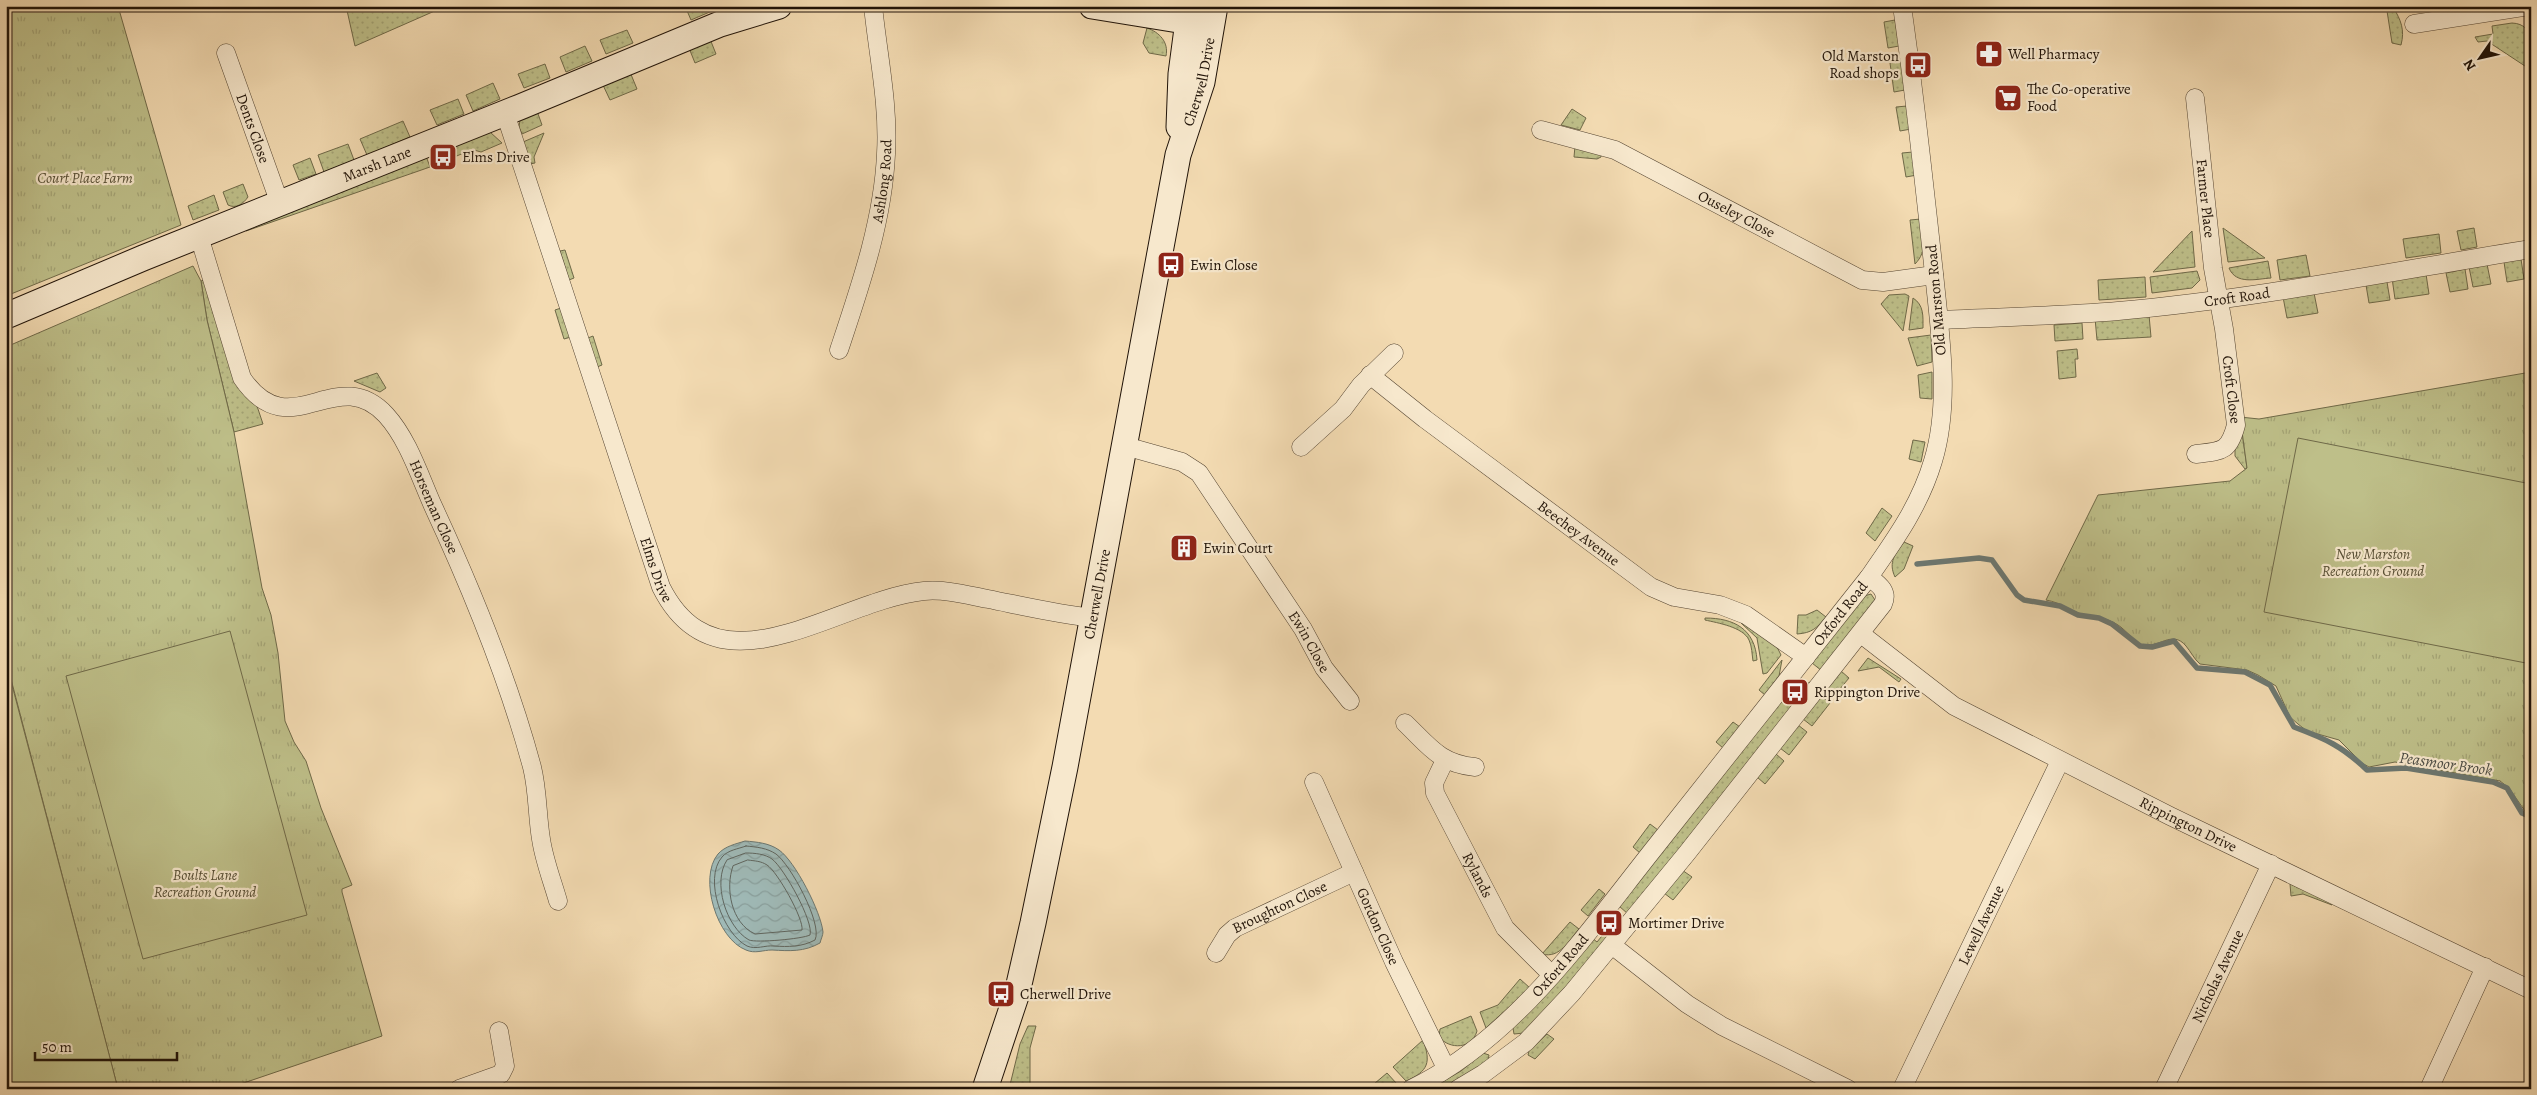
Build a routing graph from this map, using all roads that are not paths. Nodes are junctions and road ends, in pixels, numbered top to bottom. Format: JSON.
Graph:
{"nodes":[{"id":1,"x":779,"y":6,"type":"edge"},
{"id":2,"x":873,"y":6,"type":"edge"},
{"id":3,"x":1092,"y":6,"type":"edge"},
{"id":4,"x":1902,"y":6,"type":"edge"},
{"id":5,"x":2529,"y":6,"type":"edge"},
{"id":6,"x":1189,"y":14,"type":"edge"},
{"id":7,"x":1214,"y":16,"type":"edge"},
{"id":8,"x":2414,"y":24,"type":"dead end"},
{"id":9,"x":226,"y":53,"type":"dead end"},
{"id":10,"x":2195,"y":98,"type":"dead end"},
{"id":11,"x":505,"y":113,"type":"junction"},
{"id":12,"x":1541,"y":130,"type":"dead end"},
{"id":13,"x":1178,"y":155,"type":"junction"},
{"id":14,"x":280,"y":204,"type":"junction"},
{"id":15,"x":199,"y":236,"type":"junction"},
{"id":16,"x":2531,"y":249,"type":"edge"},
{"id":17,"x":1934,"y":275,"type":"junction"},
{"id":18,"x":2218,"y":299,"type":"junction"},
{"id":19,"x":6,"y":316,"type":"edge"},
{"id":20,"x":1940,"y":320,"type":"junction"},
{"id":21,"x":839,"y":350,"type":"dead end"},
{"id":22,"x":1394,"y":353,"type":"dead end"},
{"id":23,"x":1370,"y":375,"type":"junction"},
{"id":24,"x":1125,"y":446,"type":"junction"},
{"id":25,"x":1301,"y":448,"type":"dead end"},
{"id":26,"x":2196,"y":454,"type":"dead end"},
{"id":27,"x":1869,"y":576,"type":"junction"},
{"id":28,"x":1093,"y":618,"type":"junction"},
{"id":29,"x":1861,"y":634,"type":"junction"},
{"id":30,"x":1806,"y":657,"type":"junction"},
{"id":31,"x":1350,"y":701,"type":"dead end"},
{"id":32,"x":1405,"y":723,"type":"dead end"},
{"id":33,"x":1445,"y":760,"type":"junction"},
{"id":34,"x":2060,"y":761,"type":"junction"},
{"id":35,"x":1475,"y":767,"type":"dead end"},
{"id":36,"x":1314,"y":782,"type":"dead end"},
{"id":37,"x":2271,"y":864,"type":"junction"},
{"id":38,"x":1354,"y":872,"type":"junction"},
{"id":39,"x":558,"y":900,"type":"dead end"},
{"id":40,"x":1613,"y":946,"type":"junction"},
{"id":41,"x":1216,"y":953,"type":"dead end"},
{"id":42,"x":2485,"y":967,"type":"junction"},
{"id":43,"x":1552,"y":975,"type":"junction"},
{"id":44,"x":2531,"y":990,"type":"edge"},
{"id":45,"x":498,"y":1031,"type":"dead end"},
{"id":46,"x":1492,"y":1036,"type":"junction"},
{"id":47,"x":1509,"y":1056,"type":"junction"},
{"id":48,"x":1446,"y":1068,"type":"junction"},
{"id":49,"x":459,"y":1089,"type":"edge"},
{"id":50,"x":986,"y":1089,"type":"edge"},
{"id":51,"x":1411,"y":1089,"type":"edge"},
{"id":52,"x":1458,"y":1089,"type":"edge"},
{"id":53,"x":1848,"y":1089,"type":"edge"},
{"id":54,"x":1902,"y":1089,"type":"edge"},
{"id":55,"x":2164,"y":1089,"type":"edge"},
{"id":56,"x":2429,"y":1089,"type":"edge"}],
"edges":[{"from":1,"to":11,"type":"main road","name":"Marsh Lane"},
{"from":2,"to":21,"type":"street","name":"Ashlong Road"},
{"from":3,"to":6,"type":"main road"},
{"from":4,"to":17,"type":"street","name":"Old Marston Road"},
{"from":5,"to":8,"type":"street"},
{"from":6,"to":7,"type":"main road"},
{"from":6,"to":13,"type":"main road","name":"Cherwell Drive"},
{"from":7,"to":13,"type":"main road","name":"Cherwell Drive"},
{"from":9,"to":14,"type":"street","name":"Dents Close"},
{"from":10,"to":18,"type":"street","name":"Farmer Place"},
{"from":11,"to":14,"type":"main road","name":"Marsh Lane"},
{"from":11,"to":28,"type":"street","name":"Elms Drive"},
{"from":12,"to":17,"type":"street","name":"Ouseley Close"},
{"from":13,"to":24,"type":"main road","name":"Cherwell Drive"},
{"from":14,"to":15,"type":"main road","name":"Marsh Lane"},
{"from":15,"to":19,"type":"main road","name":"Marsh Lane"},
{"from":15,"to":39,"type":"street","name":"Horseman Close"},
{"from":16,"to":18,"type":"street","name":"Croft Road"},
{"from":17,"to":20,"type":"street","name":"Old Marston Road"},
{"from":18,"to":20,"type":"street","name":"Croft Road"},
{"from":18,"to":26,"type":"street","name":"Croft Close"},
{"from":20,"to":27,"type":"street","name":"Old Marston Road"},
{"from":22,"to":23,"type":"street"},
{"from":23,"to":25,"type":"street"},
{"from":23,"to":30,"type":"street","name":"Beechey Avenue"},
{"from":24,"to":28,"type":"main road","name":"Cherwell Drive"},
{"from":24,"to":31,"type":"street","name":"Ewin Close"},
{"from":27,"to":29,"type":"street","name":"Oxford Road"},
{"from":27,"to":30,"type":"street","name":"Oxford Road"},
{"from":28,"to":50,"type":"main road","name":"Cherwell Drive"},
{"from":29,"to":34,"type":"street","name":"Rippington Drive"},
{"from":29,"to":40,"type":"street","name":"Oxford Road"},
{"from":30,"to":43,"type":"street","name":"Oxford Road"},
{"from":32,"to":33,"type":"street"},
{"from":33,"to":35,"type":"street"},
{"from":33,"to":43,"type":"street","name":"Rylands"},
{"from":34,"to":37,"type":"street","name":"Rippington Drive"},
{"from":34,"to":54,"type":"street","name":"Lewell Avenue"},
{"from":36,"to":38,"type":"street","name":"Gordon Close"},
{"from":37,"to":42,"type":"street","name":"Rippington Drive"},
{"from":37,"to":55,"type":"street","name":"Nicholas Avenue"},
{"from":38,"to":41,"type":"street","name":"Broughton Close"},
{"from":38,"to":48,"type":"street","name":"Gordon Close"},
{"from":40,"to":47,"type":"street","name":"Oxford Road"},
{"from":40,"to":53,"type":"street"},
{"from":42,"to":44,"type":"street","name":"Rippington Drive"},
{"from":42,"to":56,"type":"street"},
{"from":43,"to":46,"type":"street","name":"Oxford Road"},
{"from":45,"to":49,"type":"street"},
{"from":46,"to":47,"type":"street"},
{"from":46,"to":48,"type":"street","name":"Oxford Road"},
{"from":47,"to":52,"type":"street","name":"Oxford Road"},
{"from":48,"to":51,"type":"street","name":"Oxford Road"}]}
